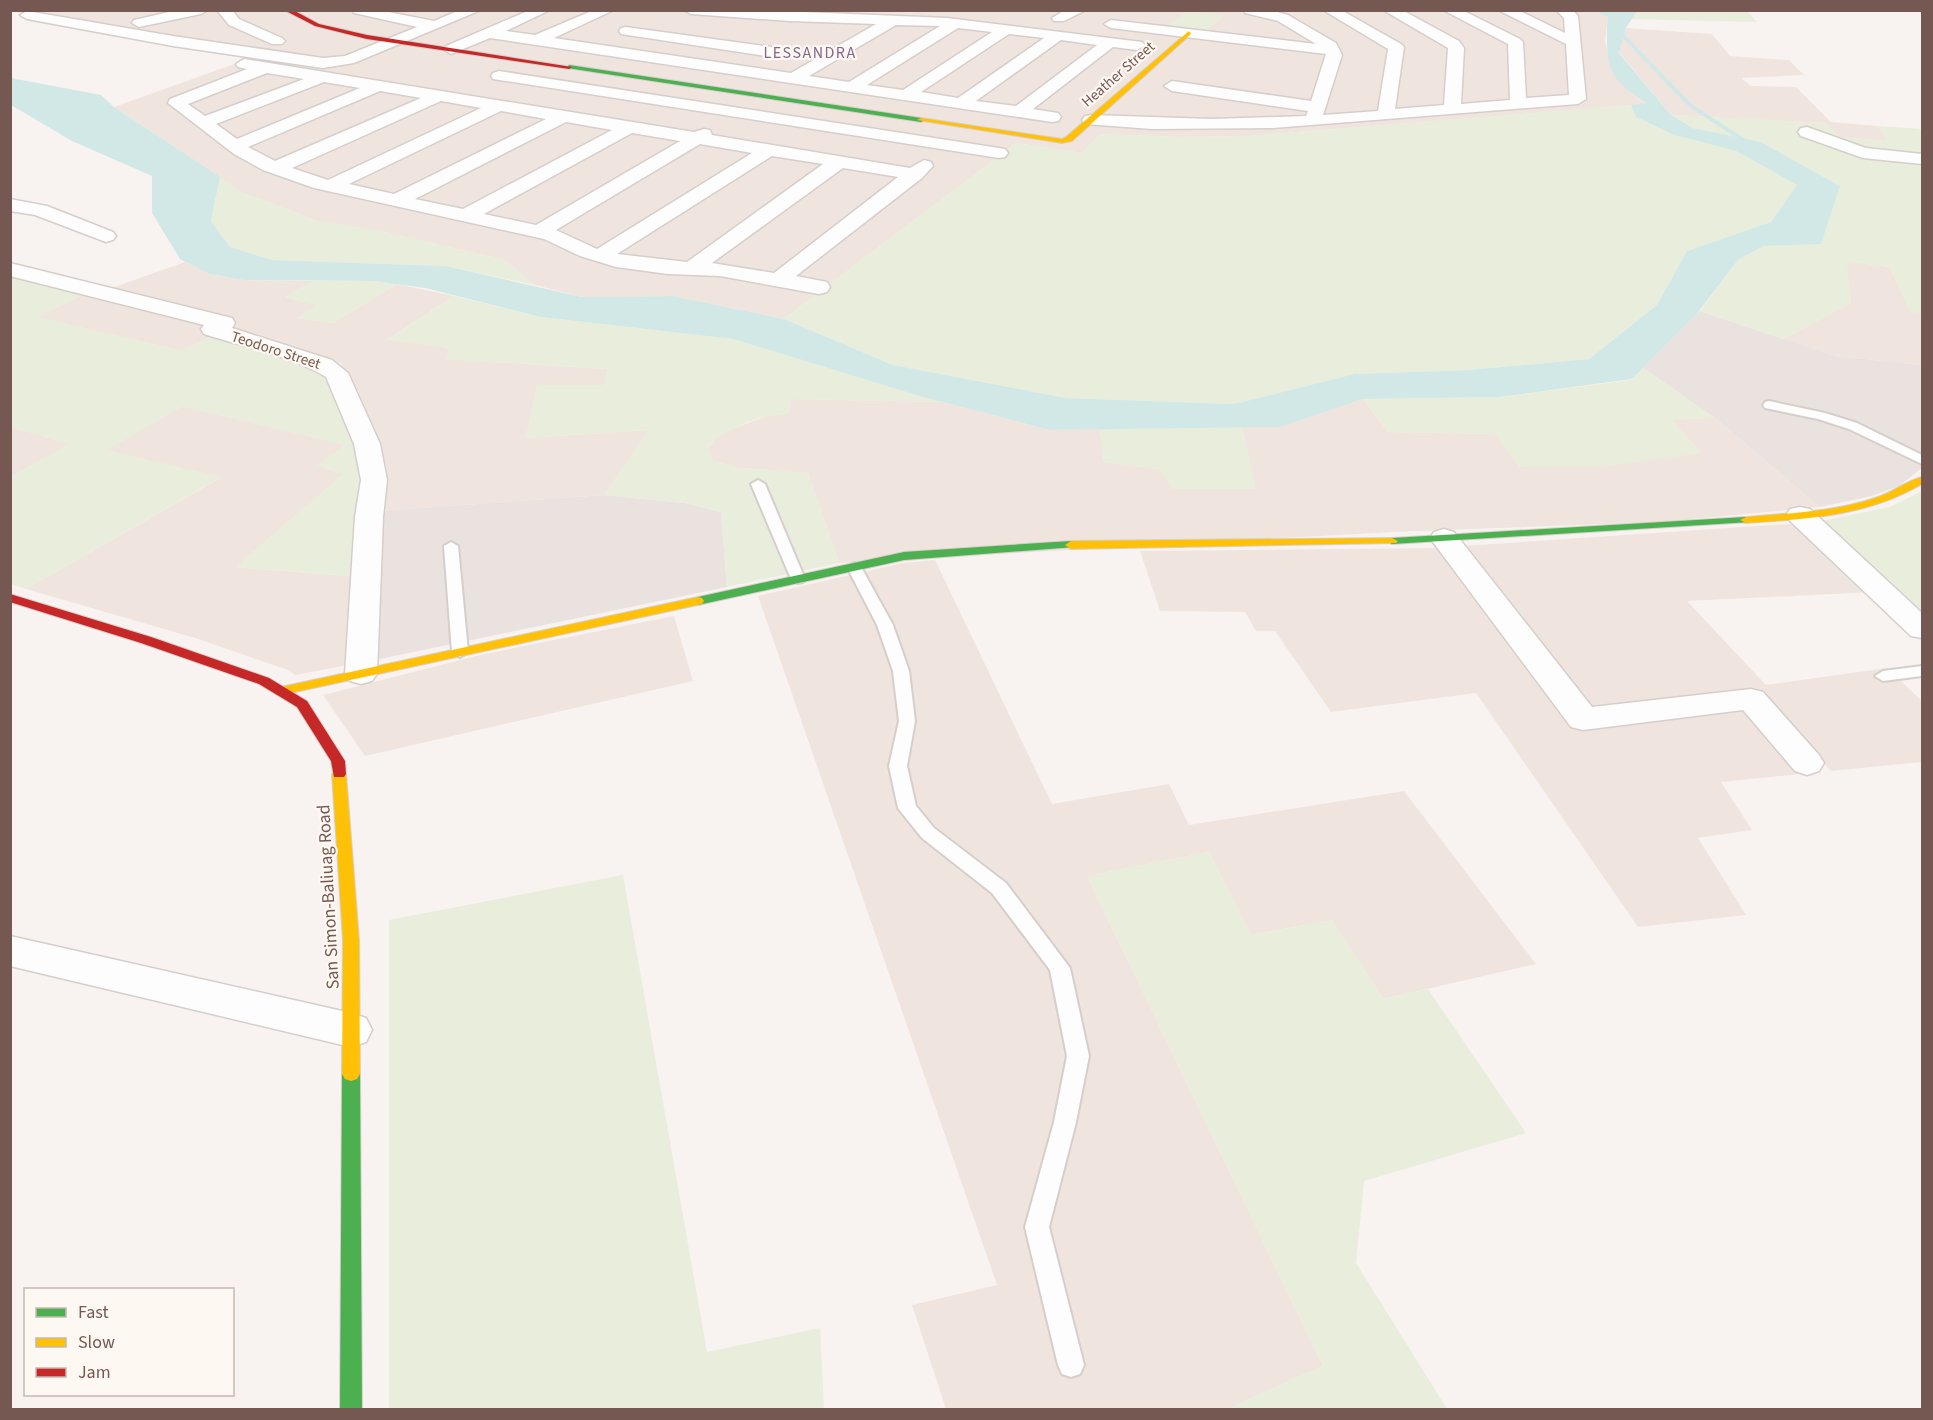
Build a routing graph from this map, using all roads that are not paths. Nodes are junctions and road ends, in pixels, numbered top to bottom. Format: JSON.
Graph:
{"nodes":[{"id":1,"x":201,"y":10,"type":"edge"},
{"id":2,"x":287,"y":10,"type":"edge"},
{"id":3,"x":441,"y":10,"type":"edge"},
{"id":4,"x":474,"y":10,"type":"edge"},
{"id":5,"x":543,"y":10,"type":"edge"},
{"id":6,"x":607,"y":10,"type":"edge"},
{"id":7,"x":691,"y":10,"type":"edge"},
{"id":8,"x":1079,"y":10,"type":"edge"},
{"id":9,"x":1250,"y":10,"type":"edge"},
{"id":10,"x":1330,"y":10,"type":"edge"},
{"id":11,"x":1390,"y":10,"type":"edge"},
{"id":12,"x":1450,"y":10,"type":"edge"},
{"id":13,"x":1505,"y":10,"type":"edge"},
{"id":14,"x":1563,"y":10,"type":"edge"},
{"id":15,"x":371,"y":12,"type":"edge"},
{"id":16,"x":728,"y":13,"type":"junction"},
{"id":17,"x":1141,"y":14,"type":"dead end"},
{"id":18,"x":27,"y":15,"type":"dead end"},
{"id":19,"x":229,"y":16,"type":"edge"},
{"id":20,"x":654,"y":19,"type":"dead end"},
{"id":21,"x":832,"y":19,"type":"junction"},
{"id":22,"x":894,"y":20,"type":"junction"},
{"id":23,"x":411,"y":22,"type":"junction"},
{"id":24,"x":139,"y":23,"type":"dead end"},
{"id":25,"x":955,"y":23,"type":"junction"},
{"id":26,"x":1113,"y":24,"type":"junction"},
{"id":27,"x":433,"y":25,"type":"dead end"},
{"id":28,"x":1006,"y":29,"type":"junction"},
{"id":29,"x":767,"y":30,"type":"dead end"},
{"id":30,"x":182,"y":33,"type":"dead end"},
{"id":31,"x":488,"y":33,"type":"junction"},
{"id":32,"x":1190,"y":33,"type":"junction"},
{"id":33,"x":802,"y":35,"type":"dead end"},
{"id":34,"x":1059,"y":35,"type":"junction"},
{"id":35,"x":276,"y":41,"type":"dead end"},
{"id":36,"x":396,"y":41,"type":"junction"},
{"id":37,"x":535,"y":41,"type":"junction"},
{"id":38,"x":1111,"y":41,"type":"junction"},
{"id":39,"x":1573,"y":42,"type":"junction"},
{"id":40,"x":1137,"y":45,"type":"dead end"},
{"id":41,"x":451,"y":49,"type":"junction"},
{"id":42,"x":1332,"y":50,"type":"junction"},
{"id":43,"x":531,"y":61,"type":"junction"},
{"id":44,"x":240,"y":64,"type":"dead end"},
{"id":45,"x":352,"y":64,"type":"dead end"},
{"id":46,"x":375,"y":67,"type":"dead end"},
{"id":47,"x":265,"y":68,"type":"junction"},
{"id":48,"x":738,"y":70,"type":"junction"},
{"id":49,"x":499,"y":76,"type":"junction"},
{"id":50,"x":322,"y":77,"type":"junction"},
{"id":51,"x":793,"y":78,"type":"junction"},
{"id":52,"x":1302,"y":84,"type":"dead end"},
{"id":53,"x":379,"y":86,"type":"junction"},
{"id":54,"x":1172,"y":86,"type":"dead end"},
{"id":55,"x":852,"y":87,"type":"junction"},
{"id":56,"x":1324,"y":87,"type":"junction"},
{"id":57,"x":906,"y":95,"type":"junction"},
{"id":58,"x":445,"y":97,"type":"junction"},
{"id":59,"x":1186,"y":100,"type":"dead end"},
{"id":60,"x":1518,"y":103,"type":"junction"},
{"id":61,"x":963,"y":104,"type":"junction"},
{"id":62,"x":499,"y":106,"type":"junction"},
{"id":63,"x":1246,"y":108,"type":"dead end"},
{"id":64,"x":1452,"y":109,"type":"junction"},
{"id":65,"x":1019,"y":112,"type":"junction"},
{"id":66,"x":739,"y":113,"type":"junction"},
{"id":67,"x":1315,"y":113,"type":"junction"},
{"id":68,"x":1386,"y":114,"type":"junction"},
{"id":69,"x":564,"y":116,"type":"junction"},
{"id":70,"x":1052,"y":117,"type":"dead end"},
{"id":71,"x":1091,"y":120,"type":"junction"},
{"id":72,"x":204,"y":123,"type":"junction"},
{"id":73,"x":1160,"y":124,"type":"junction"},
{"id":74,"x":1231,"y":124,"type":"junction"},
{"id":75,"x":630,"y":127,"type":"junction"},
{"id":76,"x":1807,"y":132,"type":"dead end"},
{"id":77,"x":697,"y":138,"type":"junction"},
{"id":78,"x":236,"y":146,"type":"junction"},
{"id":79,"x":950,"y":146,"type":"junction"},
{"id":80,"x":769,"y":150,"type":"junction"},
{"id":81,"x":999,"y":153,"type":"dead end"},
{"id":82,"x":1923,"y":159,"type":"edge"},
{"id":83,"x":840,"y":161,"type":"junction"},
{"id":84,"x":276,"y":168,"type":"junction"},
{"id":85,"x":915,"y":174,"type":"junction"},
{"id":86,"x":330,"y":186,"type":"junction"},
{"id":87,"x":395,"y":201,"type":"junction"},
{"id":88,"x":10,"y":205,"type":"edge"},
{"id":89,"x":465,"y":216,"type":"junction"},
{"id":90,"x":538,"y":232,"type":"junction"},
{"id":91,"x":106,"y":236,"type":"dead end"},
{"id":92,"x":600,"y":256,"type":"junction"},
{"id":93,"x":10,"y":269,"type":"edge"},
{"id":94,"x":691,"y":269,"type":"junction"},
{"id":95,"x":779,"y":279,"type":"junction"},
{"id":96,"x":819,"y":287,"type":"dead end"},
{"id":97,"x":1768,"y":405,"type":"dead end"},
{"id":98,"x":1923,"y":460,"type":"edge"},
{"id":99,"x":1923,"y":480,"type":"edge"},
{"id":100,"x":759,"y":484,"type":"dead end"},
{"id":101,"x":1800,"y":515,"type":"junction"},
{"id":102,"x":1444,"y":538,"type":"junction"},
{"id":103,"x":451,"y":546,"type":"dead end"},
{"id":104,"x":854,"y":567,"type":"junction"},
{"id":105,"x":798,"y":579,"type":"junction"},
{"id":106,"x":10,"y":598,"type":"edge"},
{"id":107,"x":1923,"y":629,"type":"edge"},
{"id":108,"x":460,"y":652,"type":"junction"},
{"id":109,"x":1923,"y":671,"type":"edge"},
{"id":110,"x":361,"y":674,"type":"junction"},
{"id":111,"x":1883,"y":676,"type":"dead end"},
{"id":112,"x":281,"y":691,"type":"junction"},
{"id":113,"x":1807,"y":763,"type":"dead end"},
{"id":114,"x":10,"y":951,"type":"edge"},
{"id":115,"x":351,"y":1030,"type":"junction"},
{"id":116,"x":1071,"y":1365,"type":"dead end"},
{"id":117,"x":351,"y":1410,"type":"edge"}],
"edges":[{"from":1,"to":24,"type":"street"},
{"from":2,"to":36,"type":"street"},
{"from":3,"to":23,"type":"street"},
{"from":4,"to":36,"type":"street"},
{"from":5,"to":31,"type":"street"},
{"from":6,"to":37,"type":"street"},
{"from":7,"to":16,"type":"street"},
{"from":8,"to":26,"type":"street"},
{"from":9,"to":42,"type":"street"},
{"from":10,"to":68,"type":"street"},
{"from":11,"to":64,"type":"street"},
{"from":12,"to":60,"type":"street"},
{"from":13,"to":39,"type":"street"},
{"from":14,"to":39,"type":"street"},
{"from":15,"to":23,"type":"street"},
{"from":16,"to":21,"type":"street"},
{"from":16,"to":29,"type":"street"},
{"from":17,"to":26,"type":"street"},
{"from":18,"to":36,"type":"street"},
{"from":19,"to":30,"type":"street"},
{"from":19,"to":35,"type":"street"},
{"from":20,"to":48,"type":"street"},
{"from":21,"to":22,"type":"street"},
{"from":21,"to":33,"type":"street"},
{"from":22,"to":25,"type":"street"},
{"from":22,"to":51,"type":"street"},
{"from":23,"to":27,"type":"street"},
{"from":25,"to":28,"type":"street"},
{"from":25,"to":55,"type":"street"},
{"from":26,"to":32,"type":"street"},
{"from":28,"to":34,"type":"street"},
{"from":28,"to":57,"type":"street"},
{"from":31,"to":37,"type":"street"},
{"from":31,"to":41,"type":"street"},
{"from":32,"to":42,"type":"street"},
{"from":32,"to":71,"type":"street","name":"Heather Street"},
{"from":34,"to":38,"type":"street"},
{"from":34,"to":61,"type":"street"},
{"from":36,"to":41,"type":"street"},
{"from":37,"to":48,"type":"street"},
{"from":38,"to":40,"type":"street"},
{"from":38,"to":65,"type":"street"},
{"from":39,"to":60,"type":"street"},
{"from":41,"to":43,"type":"street"},
{"from":42,"to":56,"type":"street"},
{"from":43,"to":49,"type":"street"},
{"from":43,"to":71,"type":"street","name":"Heather Street"},
{"from":44,"to":47,"type":"street"},
{"from":45,"to":46,"type":"street"},
{"from":47,"to":50,"type":"street"},
{"from":47,"to":72,"type":"street"},
{"from":48,"to":51,"type":"street"},
{"from":49,"to":58,"type":"street"},
{"from":49,"to":66,"type":"street"},
{"from":50,"to":53,"type":"street"},
{"from":50,"to":72,"type":"street"},
{"from":51,"to":55,"type":"street"},
{"from":52,"to":56,"type":"street"},
{"from":53,"to":58,"type":"street"},
{"from":53,"to":78,"type":"street"},
{"from":54,"to":67,"type":"street"},
{"from":55,"to":57,"type":"street"},
{"from":56,"to":67,"type":"street"},
{"from":57,"to":61,"type":"street"},
{"from":58,"to":62,"type":"street"},
{"from":58,"to":84,"type":"street"},
{"from":59,"to":73,"type":"street"},
{"from":60,"to":64,"type":"street"},
{"from":61,"to":65,"type":"street"},
{"from":62,"to":69,"type":"street"},
{"from":62,"to":86,"type":"street"},
{"from":63,"to":74,"type":"street"},
{"from":64,"to":68,"type":"street"},
{"from":65,"to":70,"type":"street"},
{"from":66,"to":77,"type":"street"},
{"from":66,"to":79,"type":"street"},
{"from":67,"to":68,"type":"street"},
{"from":67,"to":74,"type":"street"},
{"from":69,"to":75,"type":"street"},
{"from":69,"to":87,"type":"street"},
{"from":71,"to":73,"type":"street"},
{"from":72,"to":78,"type":"street"},
{"from":73,"to":74,"type":"street"},
{"from":75,"to":77,"type":"street"},
{"from":75,"to":89,"type":"street"},
{"from":76,"to":82,"type":"street"},
{"from":77,"to":80,"type":"street"},
{"from":77,"to":90,"type":"street"},
{"from":78,"to":84,"type":"street"},
{"from":79,"to":81,"type":"street"},
{"from":79,"to":85,"type":"street"},
{"from":80,"to":83,"type":"street"},
{"from":80,"to":92,"type":"street"},
{"from":83,"to":85,"type":"street"},
{"from":83,"to":94,"type":"street"},
{"from":84,"to":86,"type":"street"},
{"from":85,"to":95,"type":"street"},
{"from":86,"to":87,"type":"street"},
{"from":87,"to":89,"type":"street"},
{"from":88,"to":91,"type":"street"},
{"from":89,"to":90,"type":"street"},
{"from":90,"to":92,"type":"street"},
{"from":92,"to":94,"type":"street"},
{"from":93,"to":110,"type":"street","name":"Teodoro Street"},
{"from":94,"to":95,"type":"street"},
{"from":95,"to":96,"type":"street"},
{"from":97,"to":98,"type":"lane"},
{"from":99,"to":101,"type":"street"},
{"from":100,"to":105,"type":"lane"},
{"from":101,"to":102,"type":"street"},
{"from":101,"to":107,"type":"street"},
{"from":102,"to":104,"type":"street"},
{"from":102,"to":113,"type":"street"},
{"from":103,"to":108,"type":"lane"},
{"from":104,"to":105,"type":"street"},
{"from":104,"to":116,"type":"lane"},
{"from":105,"to":108,"type":"street"},
{"from":106,"to":112,"type":"street","name":"San Simon-Baliuag Road"},
{"from":108,"to":110,"type":"street"},
{"from":109,"to":111,"type":"lane"},
{"from":110,"to":112,"type":"street"},
{"from":112,"to":115,"type":"street","name":"San Simon-Baliuag Road"},
{"from":114,"to":115,"type":"street"},
{"from":115,"to":117,"type":"street","name":"San Simon-Baliuag Road"}]}
